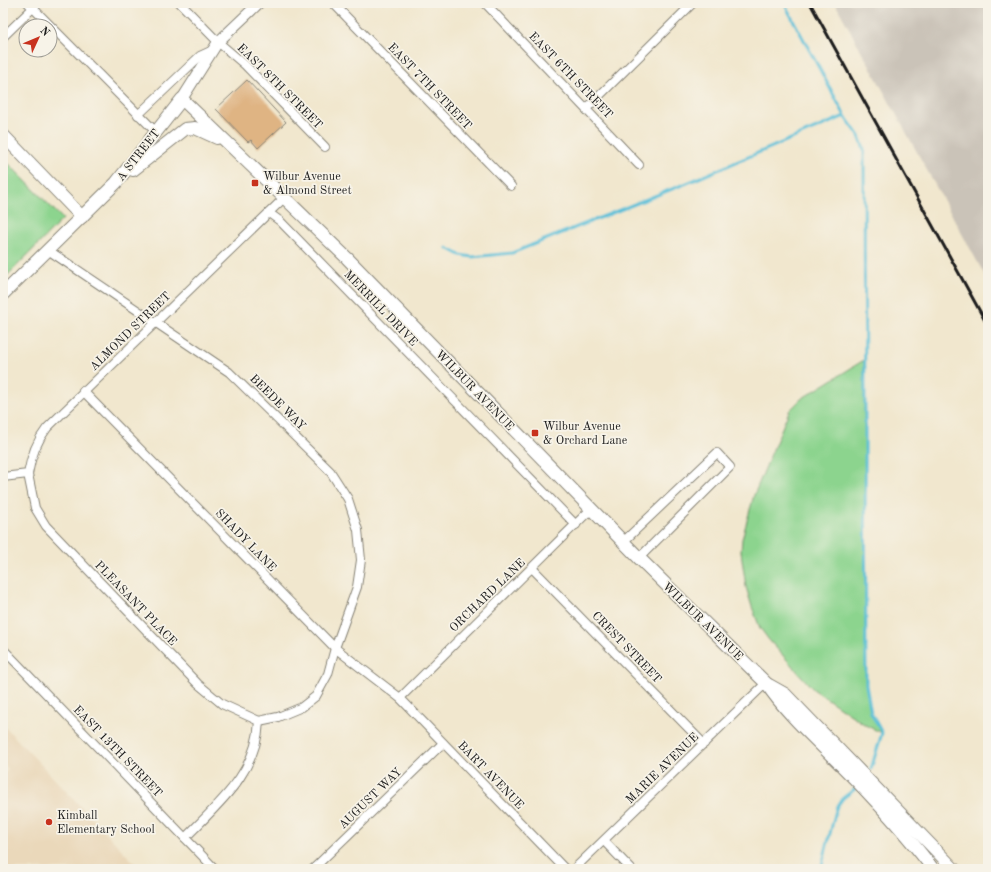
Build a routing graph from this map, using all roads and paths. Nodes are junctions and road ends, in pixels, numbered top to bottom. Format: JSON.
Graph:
{"nodes":[{"id":1,"x":180,"y":3,"type":"edge"},
{"id":2,"x":259,"y":3,"type":"edge"},
{"id":3,"x":333,"y":3,"type":"edge"},
{"id":4,"x":485,"y":3,"type":"edge"},
{"id":5,"x":693,"y":3,"type":"edge"},
{"id":6,"x":33,"y":5,"type":"edge"},
{"id":7,"x":3,"y":37,"type":"edge"},
{"id":8,"x":216,"y":46,"type":"junction"},
{"id":9,"x":182,"y":99,"type":"junction"},
{"id":10,"x":587,"y":108,"type":"junction"},
{"id":11,"x":138,"y":115,"type":"junction"},
{"id":12,"x":156,"y":132,"type":"junction"},
{"id":13,"x":3,"y":136,"type":"edge"},
{"id":14,"x":234,"y":148,"type":"junction"},
{"id":15,"x":325,"y":148,"type":"dead end"},
{"id":16,"x":639,"y":165,"type":"dead end"},
{"id":17,"x":116,"y":183,"type":"junction"},
{"id":18,"x":511,"y":186,"type":"dead end"},
{"id":19,"x":284,"y":198,"type":"junction"},
{"id":20,"x":269,"y":212,"type":"junction"},
{"id":21,"x":82,"y":217,"type":"junction"},
{"id":22,"x":48,"y":250,"type":"junction"},
{"id":23,"x":3,"y":294,"type":"edge"},
{"id":24,"x":157,"y":322,"type":"junction"},
{"id":25,"x":83,"y":391,"type":"junction"},
{"id":26,"x":28,"y":474,"type":"junction"},
{"id":27,"x":3,"y":477,"type":"edge"},
{"id":28,"x":591,"y":509,"type":"junction"},
{"id":29,"x":576,"y":525,"type":"junction"},
{"id":30,"x":623,"y":542,"type":"junction"},
{"id":31,"x":639,"y":558,"type":"junction"},
{"id":32,"x":532,"y":568,"type":"junction"},
{"id":33,"x":335,"y":648,"type":"junction"},
{"id":34,"x":3,"y":649,"type":"edge"},
{"id":35,"x":766,"y":683,"type":"junction"},
{"id":36,"x":400,"y":698,"type":"junction"},
{"id":37,"x":259,"y":721,"type":"junction"},
{"id":38,"x":444,"y":743,"type":"junction"},
{"id":39,"x":704,"y":744,"type":"junction"},
{"id":40,"x":185,"y":838,"type":"junction"},
{"id":41,"x":604,"y":841,"type":"junction"},
{"id":42,"x":215,"y":869,"type":"edge"},
{"id":43,"x":313,"y":869,"type":"edge"},
{"id":44,"x":565,"y":869,"type":"edge"},
{"id":45,"x":574,"y":869,"type":"edge"},
{"id":46,"x":631,"y":869,"type":"edge"},
{"id":47,"x":933,"y":869,"type":"edge"},
{"id":48,"x":954,"y":869,"type":"edge"}],
"edges":[{"from":1,"to":8,"type":"street","name":"EAST 8TH STREET"},
{"from":2,"to":8,"type":"street","name":"A STREET"},
{"from":3,"to":18,"type":"street","name":"EAST 7TH STREET"},
{"from":4,"to":10,"type":"street","name":"EAST 6TH STREET"},
{"from":5,"to":10,"type":"street"},
{"from":6,"to":7,"type":"street"},
{"from":6,"to":11,"type":"street"},
{"from":8,"to":9,"type":"street","name":"A STREET"},
{"from":8,"to":11,"type":"street"},
{"from":8,"to":15,"type":"street","name":"EAST 8TH STREET"},
{"from":9,"to":12,"type":"main road","name":"A STREET"},
{"from":9,"to":14,"type":"main road","name":"WILBUR AVENUE"},
{"from":10,"to":16,"type":"street","name":"EAST 6TH STREET"},
{"from":11,"to":12,"type":"street"},
{"from":12,"to":17,"type":"main road","name":"A STREET"},
{"from":13,"to":21,"type":"main road"},
{"from":14,"to":17,"type":"main road"},
{"from":14,"to":19,"type":"main road","name":"WILBUR AVENUE"},
{"from":17,"to":21,"type":"main road","name":"A STREET"},
{"from":19,"to":20,"type":"street","name":"ALMOND STREET"},
{"from":19,"to":28,"type":"main road","name":"WILBUR AVENUE"},
{"from":20,"to":24,"type":"street","name":"ALMOND STREET"},
{"from":20,"to":29,"type":"street","name":"MERRILL DRIVE"},
{"from":21,"to":22,"type":"main road","name":"A STREET"},
{"from":22,"to":23,"type":"main road","name":"A STREET"},
{"from":22,"to":24,"type":"street","name":"BEEDE WAY"},
{"from":24,"to":25,"type":"street","name":"ALMOND STREET"},
{"from":24,"to":33,"type":"street","name":"BEEDE WAY"},
{"from":25,"to":26,"type":"street","name":"ALMOND STREET"},
{"from":25,"to":33,"type":"street","name":"SHADY LANE"},
{"from":26,"to":27,"type":"street"},
{"from":26,"to":37,"type":"street","name":"PLEASANT PLACE"},
{"from":28,"to":29,"type":"street","name":"ORCHARD LANE"},
{"from":28,"to":30,"type":"main road","name":"WILBUR AVENUE"},
{"from":29,"to":32,"type":"street","name":"ORCHARD LANE"},
{"from":30,"to":31,"type":"main road","name":"WILBUR AVENUE"},
{"from":30,"to":31,"type":"street"},
{"from":31,"to":35,"type":"main road","name":"WILBUR AVENUE"},
{"from":32,"to":36,"type":"street","name":"ORCHARD LANE"},
{"from":32,"to":39,"type":"street","name":"CREST STREET"},
{"from":33,"to":36,"type":"street","name":"SHADY LANE"},
{"from":33,"to":37,"type":"street","name":"BEEDE WAY"},
{"from":34,"to":40,"type":"street","name":"EAST 13TH STREET"},
{"from":35,"to":39,"type":"street","name":"MARIE AVENUE"},
{"from":35,"to":47,"type":"main road","name":"WILBUR AVENUE"},
{"from":35,"to":48,"type":"main road","name":"WILBUR AVENUE"},
{"from":36,"to":38,"type":"street","name":"BART AVENUE"},
{"from":37,"to":40,"type":"street"},
{"from":38,"to":43,"type":"street","name":"AUGUST WAY"},
{"from":38,"to":44,"type":"street","name":"BART AVENUE"},
{"from":39,"to":41,"type":"street","name":"MARIE AVENUE"},
{"from":40,"to":42,"type":"street","name":"EAST 13TH STREET"},
{"from":41,"to":45,"type":"street","name":"MARIE AVENUE"},
{"from":41,"to":46,"type":"street"}]}
